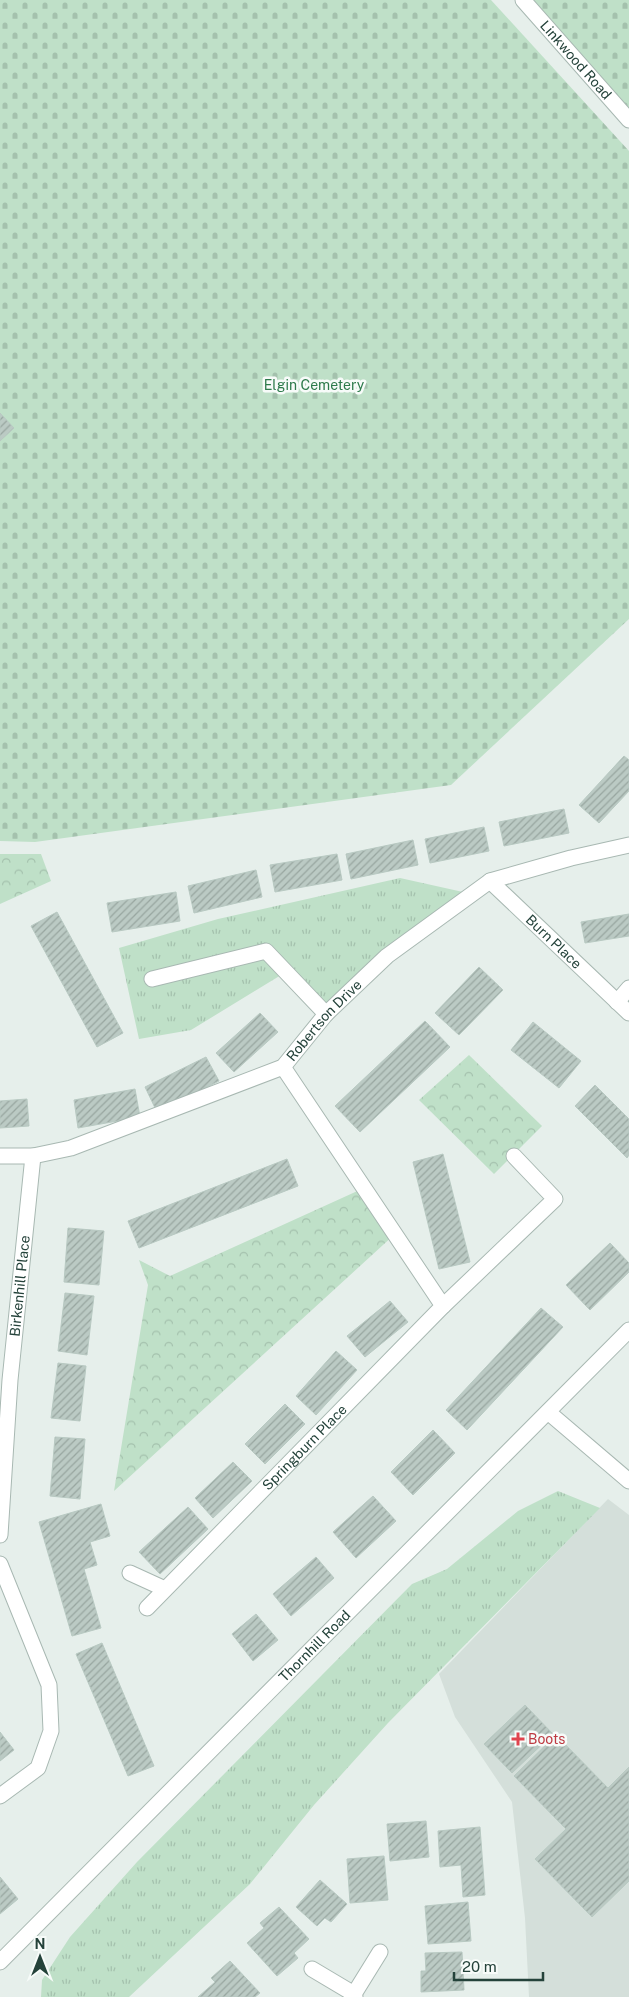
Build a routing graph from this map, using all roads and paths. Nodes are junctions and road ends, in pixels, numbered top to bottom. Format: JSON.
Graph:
{"nodes":[{"id":1,"x":523,"y":0,"type":"edge"},
{"id":2,"x":629,"y":120,"type":"edge"},
{"id":3,"x":629,"y":845,"type":"edge"},
{"id":4,"x":490,"y":881,"type":"junction"},
{"id":5,"x":152,"y":979,"type":"dead end"},
{"id":6,"x":629,"y":988,"type":"edge"},
{"id":7,"x":617,"y":1002,"type":"junction"},
{"id":8,"x":629,"y":1013,"type":"edge"},
{"id":9,"x":326,"y":1014,"type":"junction"},
{"id":10,"x":283,"y":1068,"type":"junction"},
{"id":11,"x":0,"y":1156,"type":"edge"},
{"id":12,"x":33,"y":1156,"type":"junction"},
{"id":13,"x":514,"y":1156,"type":"dead end"},
{"id":14,"x":443,"y":1306,"type":"junction"},
{"id":15,"x":629,"y":1330,"type":"edge"},
{"id":16,"x":548,"y":1412,"type":"junction"},
{"id":17,"x":629,"y":1481,"type":"edge"},
{"id":18,"x":0,"y":1535,"type":"edge"},
{"id":19,"x":0,"y":1564,"type":"edge"},
{"id":20,"x":130,"y":1574,"type":"dead end"},
{"id":21,"x":165,"y":1589,"type":"junction"},
{"id":22,"x":147,"y":1608,"type":"dead end"},
{"id":23,"x":0,"y":1796,"type":"edge"},
{"id":24,"x":380,"y":1952,"type":"dead end"},
{"id":25,"x":0,"y":1962,"type":"edge"},
{"id":26,"x":312,"y":1969,"type":"dead end"},
{"id":27,"x":355,"y":1996,"type":"edge"}],
"edges":[{"from":1,"to":2,"type":"street","name":"Linkwood Road"},
{"from":3,"to":4,"type":"street","name":"Robertson Drive"},
{"from":4,"to":7,"type":"street","name":"Burn Place"},
{"from":4,"to":9,"type":"street","name":"Robertson Drive"},
{"from":5,"to":9,"type":"street"},
{"from":6,"to":7,"type":"street"},
{"from":7,"to":8,"type":"street","name":"Burn Place"},
{"from":9,"to":10,"type":"street","name":"Robertson Drive"},
{"from":10,"to":12,"type":"street","name":"Robertson Drive"},
{"from":10,"to":14,"type":"street"},
{"from":11,"to":12,"type":"street","name":"Robertson Drive"},
{"from":12,"to":18,"type":"street","name":"Birkenhill Place"},
{"from":13,"to":14,"type":"street","name":"Springburn Place"},
{"from":14,"to":21,"type":"street","name":"Springburn Place"},
{"from":15,"to":16,"type":"street","name":"Thornhill Road"},
{"from":16,"to":17,"type":"street"},
{"from":16,"to":25,"type":"street","name":"Thornhill Road"},
{"from":19,"to":23,"type":"street"},
{"from":20,"to":21,"type":"street"},
{"from":21,"to":22,"type":"street","name":"Springburn Place"},
{"from":24,"to":27,"type":"street"},
{"from":26,"to":27,"type":"street"}]}
